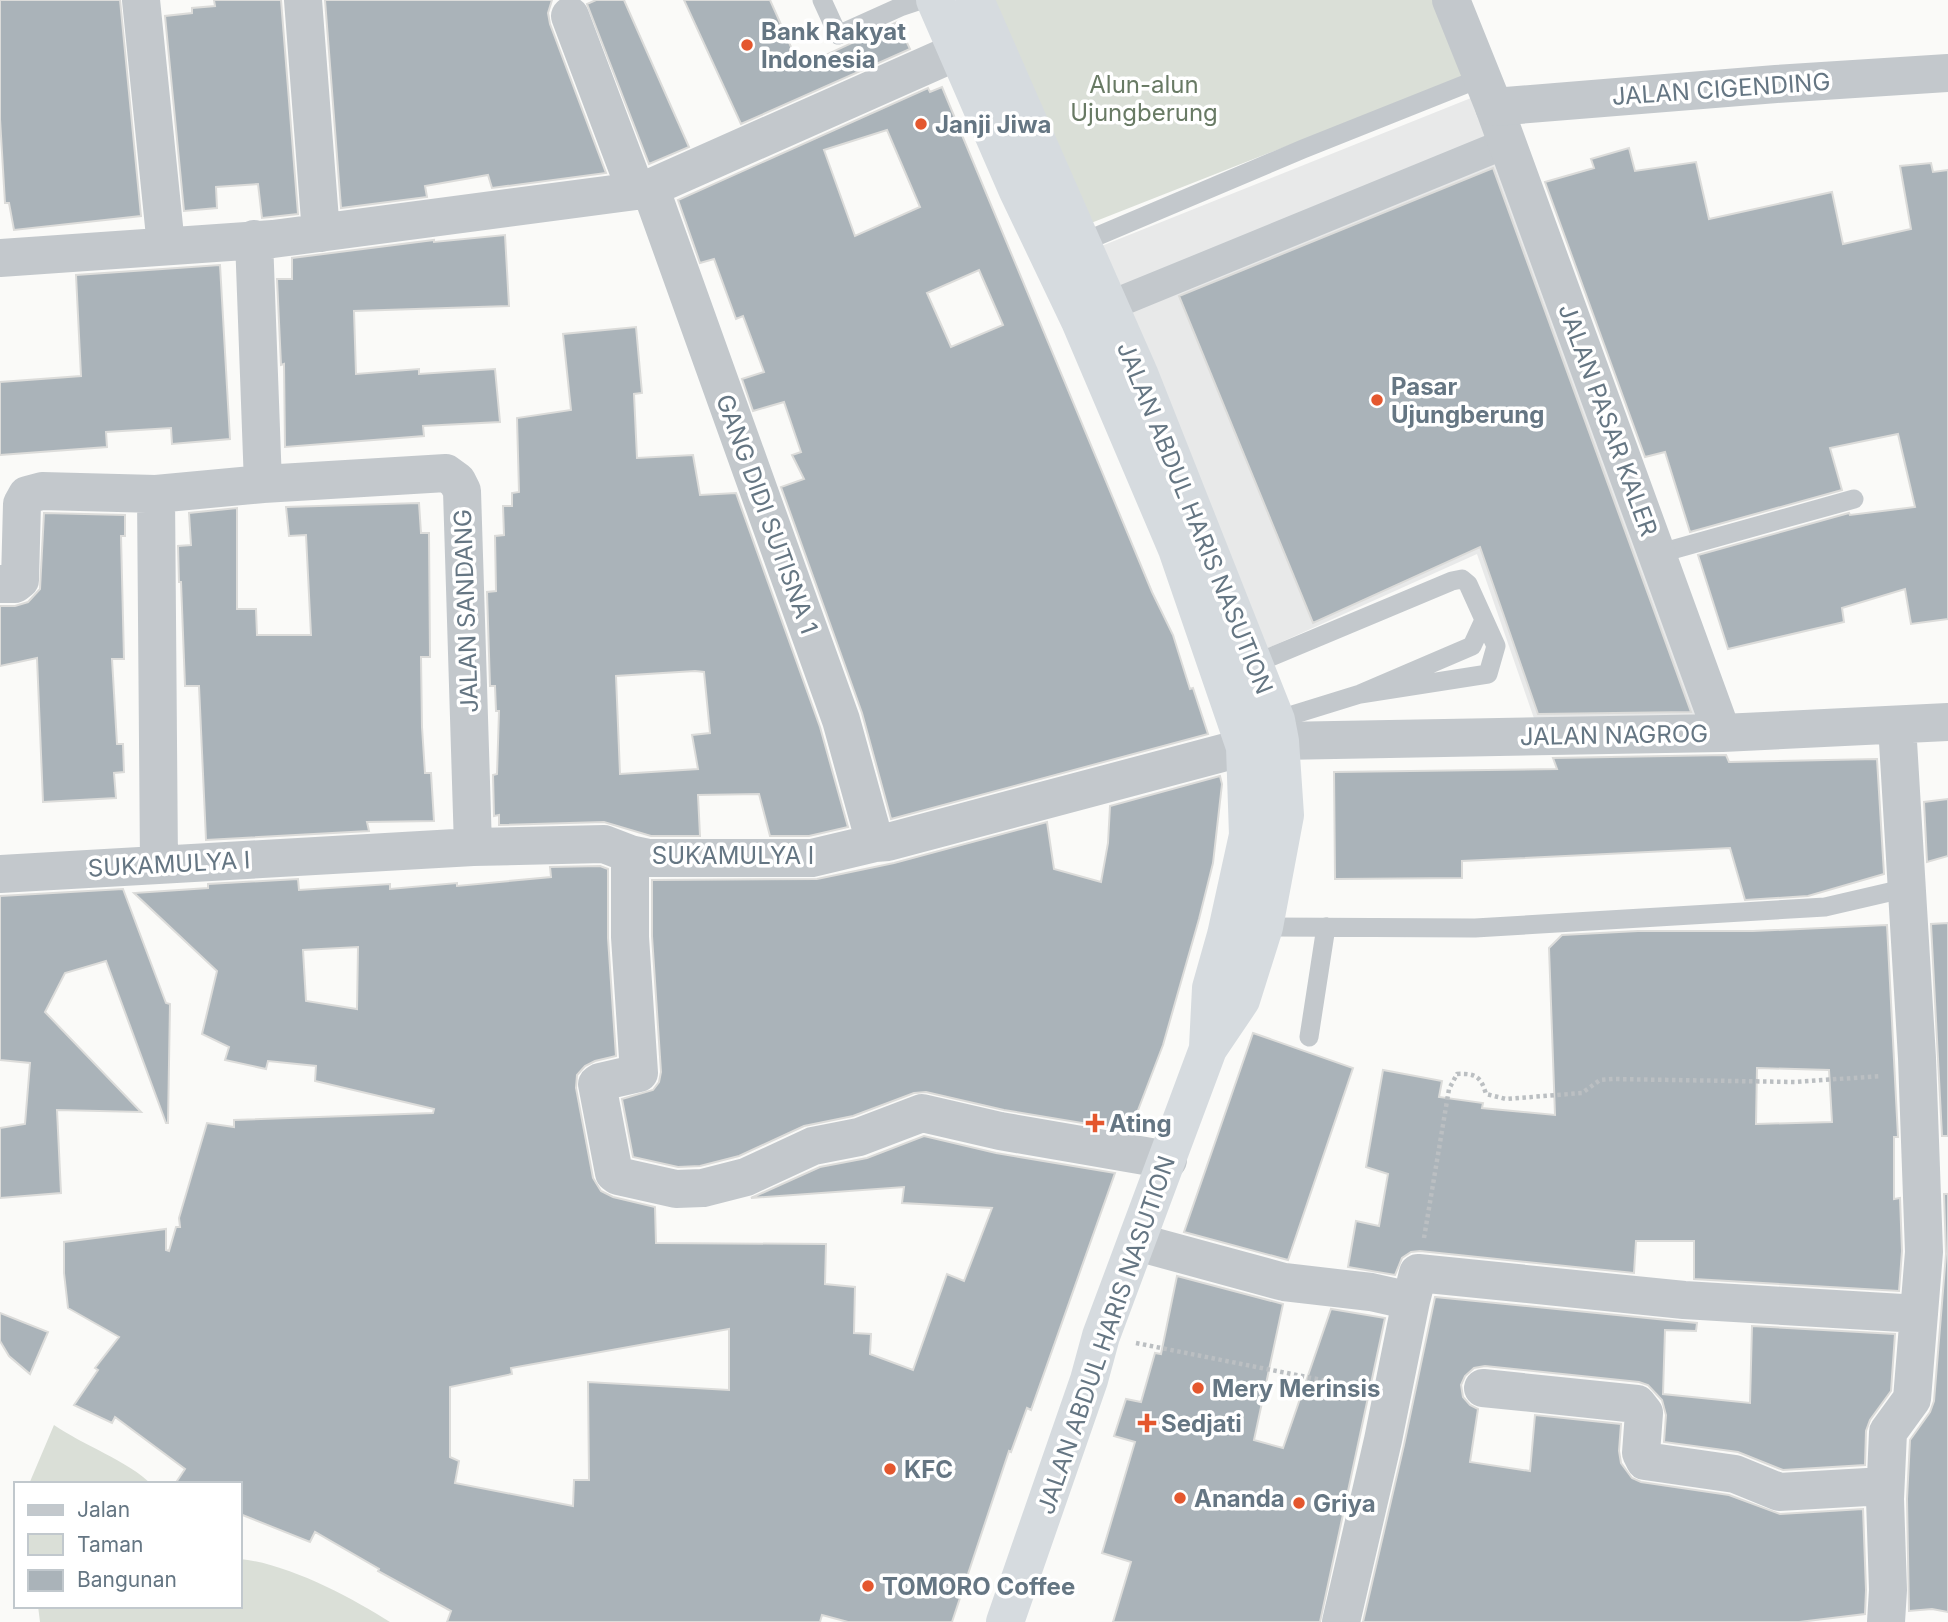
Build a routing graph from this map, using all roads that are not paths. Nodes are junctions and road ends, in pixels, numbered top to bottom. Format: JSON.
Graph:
{"nodes":[{"id":1,"x":141,"y":0,"type":"edge"},
{"id":2,"x":303,"y":0,"type":"edge"},
{"id":3,"x":822,"y":0,"type":"edge"},
{"id":4,"x":921,"y":0,"type":"edge"},
{"id":5,"x":935,"y":0,"type":"edge"},
{"id":6,"x":975,"y":0,"type":"edge"},
{"id":7,"x":1451,"y":0,"type":"edge"},
{"id":8,"x":570,"y":16,"type":"dead end"},
{"id":9,"x":956,"y":49,"type":"junction"},
{"id":10,"x":1948,"y":73,"type":"edge"},
{"id":11,"x":1488,"y":93,"type":"junction"},
{"id":12,"x":1507,"y":143,"type":"junction"},
{"id":13,"x":644,"y":189,"type":"junction"},
{"id":14,"x":321,"y":233,"type":"junction"},
{"id":15,"x":254,"y":239,"type":"junction"},
{"id":16,"x":1081,"y":243,"type":"junction"},
{"id":17,"x":166,"y":246,"type":"junction"},
{"id":18,"x":0,"y":258,"type":"edge"},
{"id":19,"x":1109,"y":306,"type":"junction"},
{"id":20,"x":263,"y":484,"type":"junction"},
{"id":21,"x":156,"y":494,"type":"junction"},
{"id":22,"x":1854,"y":499,"type":"dead end"},
{"id":23,"x":1657,"y":554,"type":"junction"},
{"id":24,"x":0,"y":584,"type":"edge"},
{"id":25,"x":1484,"y":620,"type":"junction"},
{"id":26,"x":1254,"y":664,"type":"junction"},
{"id":27,"x":1360,"y":694,"type":"junction"},
{"id":28,"x":1948,"y":722,"type":"edge"},
{"id":29,"x":1897,"y":725,"type":"junction"},
{"id":30,"x":1722,"y":733,"type":"junction"},
{"id":31,"x":1267,"y":736,"type":"junction"},
{"id":32,"x":874,"y":843,"type":"junction"},
{"id":33,"x":473,"y":847,"type":"junction"},
{"id":34,"x":630,"y":854,"type":"junction"},
{"id":35,"x":159,"y":865,"type":"junction"},
{"id":36,"x":0,"y":874,"type":"edge"},
{"id":37,"x":1907,"y":888,"type":"junction"},
{"id":38,"x":1264,"y":927,"type":"junction"},
{"id":39,"x":1326,"y":927,"type":"junction"},
{"id":40,"x":1309,"y":1037,"type":"dead end"},
{"id":41,"x":1208,"y":1049,"type":"junction"},
{"id":42,"x":1168,"y":1160,"type":"junction"},
{"id":43,"x":1138,"y":1242,"type":"junction"},
{"id":44,"x":1415,"y":1287,"type":"junction"},
{"id":45,"x":1919,"y":1314,"type":"junction"},
{"id":46,"x":1483,"y":1388,"type":"dead end"},
{"id":47,"x":1885,"y":1486,"type":"junction"},
{"id":48,"x":1005,"y":1622,"type":"edge"},
{"id":49,"x":1341,"y":1622,"type":"edge"},
{"id":50,"x":1886,"y":1622,"type":"edge"}],
"edges":[{"from":1,"to":17,"type":"street"},
{"from":2,"to":14,"type":"street"},
{"from":3,"to":4,"type":"lane"},
{"from":5,"to":9,"type":"highway","name":"JALAN ABDUL HARIS NASUTION"},
{"from":6,"to":16,"type":"highway","name":"JALAN ABDUL HARIS NASUTION"},
{"from":7,"to":11,"type":"street","name":"JALAN PASAR KALER"},
{"from":8,"to":13,"type":"street","name":"GANG DIDI SUTISNA 1"},
{"from":9,"to":13,"type":"street"},
{"from":9,"to":31,"type":"highway","name":"JALAN ABDUL HARIS NASUTION"},
{"from":10,"to":11,"type":"street","name":"JALAN CIGENDING"},
{"from":11,"to":12,"type":"street","name":"JALAN PASAR KALER"},
{"from":11,"to":16,"type":"lane"},
{"from":12,"to":19,"type":"street"},
{"from":12,"to":23,"type":"street","name":"JALAN PASAR KALER"},
{"from":13,"to":14,"type":"street"},
{"from":13,"to":32,"type":"street","name":"GANG DIDI SUTISNA 1"},
{"from":14,"to":15,"type":"street"},
{"from":15,"to":17,"type":"street"},
{"from":15,"to":20,"type":"street"},
{"from":16,"to":19,"type":"highway","name":"JALAN ABDUL HARIS NASUTION"},
{"from":17,"to":18,"type":"street"},
{"from":19,"to":26,"type":"highway","name":"JALAN ABDUL HARIS NASUTION"},
{"from":20,"to":21,"type":"street"},
{"from":20,"to":33,"type":"street","name":"JALAN SANDANG"},
{"from":21,"to":24,"type":"street"},
{"from":21,"to":35,"type":"street"},
{"from":22,"to":23,"type":"lane"},
{"from":23,"to":30,"type":"street","name":"JALAN PASAR KALER"},
{"from":25,"to":26,"type":"lane"},
{"from":25,"to":27,"type":"lane"},
{"from":25,"to":27,"type":"lane"},
{"from":26,"to":31,"type":"highway","name":"JALAN ABDUL HARIS NASUTION"},
{"from":27,"to":31,"type":"lane"},
{"from":28,"to":29,"type":"street","name":"JALAN NAGROG"},
{"from":29,"to":30,"type":"street","name":"JALAN NAGROG"},
{"from":29,"to":37,"type":"street"},
{"from":30,"to":31,"type":"street","name":"JALAN NAGROG"},
{"from":31,"to":32,"type":"street","name":"SUKAMULYA I"},
{"from":31,"to":38,"type":"highway","name":"JALAN ABDUL HARIS NASUTION"},
{"from":31,"to":41,"type":"highway","name":"JALAN ABDUL HARIS NASUTION"},
{"from":32,"to":34,"type":"street","name":"SUKAMULYA I"},
{"from":33,"to":34,"type":"street","name":"SUKAMULYA I"},
{"from":33,"to":35,"type":"street","name":"SUKAMULYA I"},
{"from":34,"to":42,"type":"street"},
{"from":35,"to":36,"type":"street","name":"SUKAMULYA I"},
{"from":37,"to":39,"type":"lane"},
{"from":37,"to":45,"type":"street"},
{"from":38,"to":39,"type":"lane"},
{"from":38,"to":41,"type":"highway","name":"JALAN ABDUL HARIS NASUTION"},
{"from":39,"to":40,"type":"lane"},
{"from":41,"to":42,"type":"highway","name":"JALAN ABDUL HARIS NASUTION"},
{"from":42,"to":43,"type":"highway","name":"JALAN ABDUL HARIS NASUTION"},
{"from":43,"to":44,"type":"street"},
{"from":43,"to":48,"type":"highway","name":"JALAN ABDUL HARIS NASUTION"},
{"from":44,"to":45,"type":"street"},
{"from":44,"to":49,"type":"street"},
{"from":45,"to":47,"type":"street"},
{"from":46,"to":47,"type":"street"},
{"from":47,"to":50,"type":"street"}]}
